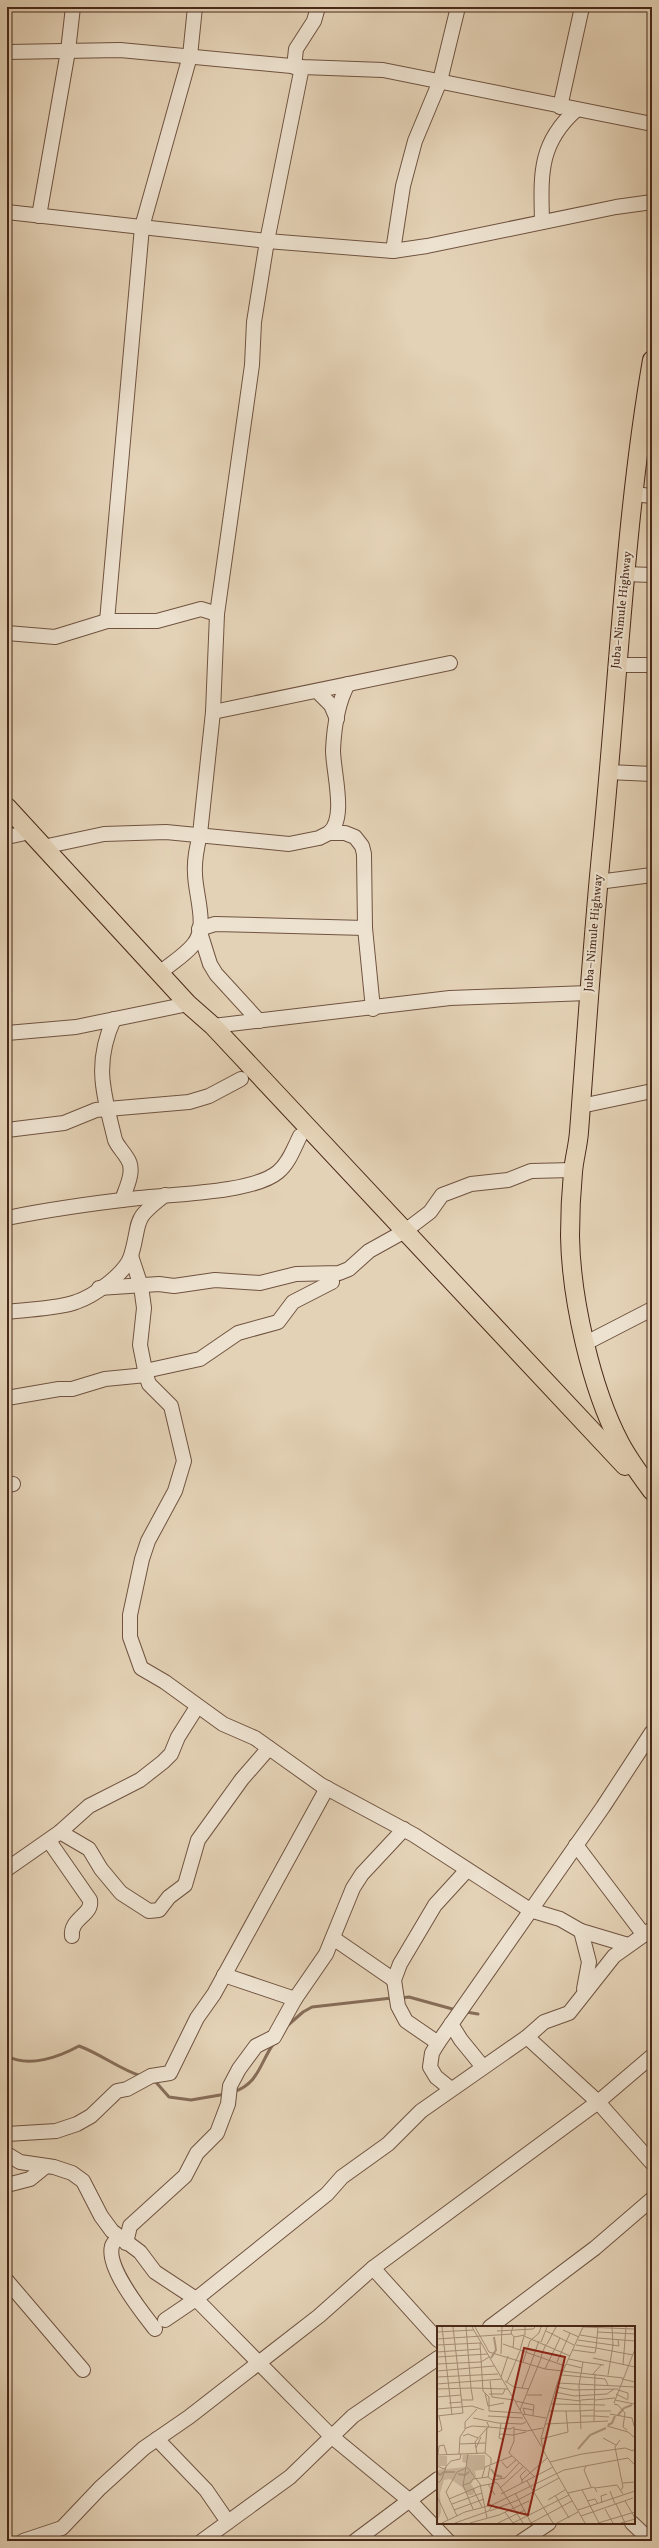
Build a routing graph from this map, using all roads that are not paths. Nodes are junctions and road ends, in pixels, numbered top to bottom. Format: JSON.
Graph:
{"nodes":[{"id":1,"x":73,"y":7,"type":"edge"},
{"id":2,"x":195,"y":7,"type":"edge"},
{"id":3,"x":318,"y":7,"type":"edge"},
{"id":4,"x":458,"y":7,"type":"edge"},
{"id":5,"x":582,"y":7,"type":"edge"},
{"id":6,"x":68,"y":51,"type":"junction"},
{"id":7,"x":7,"y":52,"type":"edge"},
{"id":8,"x":190,"y":56,"type":"junction"},
{"id":9,"x":298,"y":67,"type":"junction"},
{"id":10,"x":440,"y":81,"type":"junction"},
{"id":11,"x":560,"y":107,"type":"junction"},
{"id":12,"x":576,"y":110,"type":"junction"},
{"id":13,"x":652,"y":124,"type":"edge"},
{"id":14,"x":652,"y":202,"type":"edge"},
{"id":15,"x":7,"y":212,"type":"edge"},
{"id":16,"x":39,"y":216,"type":"junction"},
{"id":17,"x":542,"y":222,"type":"junction"},
{"id":18,"x":142,"y":227,"type":"junction"},
{"id":19,"x":267,"y":242,"type":"junction"},
{"id":20,"x":393,"y":251,"type":"junction"},
{"id":21,"x":652,"y":360,"type":"edge"},
{"id":22,"x":648,"y":422,"type":"edge"},
{"id":23,"x":633,"y":494,"type":"junction"},
{"id":24,"x":652,"y":496,"type":"edge"},
{"id":25,"x":625,"y":574,"type":"junction"},
{"id":26,"x":652,"y":575,"type":"edge"},
{"id":27,"x":217,"y":614,"type":"junction"},
{"id":28,"x":107,"y":621,"type":"junction"},
{"id":29,"x":7,"y":633,"type":"edge"},
{"id":30,"x":450,"y":663,"type":"dead end"},
{"id":31,"x":616,"y":665,"type":"junction"},
{"id":32,"x":652,"y":665,"type":"edge"},
{"id":33,"x":348,"y":684,"type":"junction"},
{"id":34,"x":317,"y":691,"type":"junction"},
{"id":35,"x":213,"y":712,"type":"junction"},
{"id":36,"x":336,"y":719,"type":"junction"},
{"id":37,"x":608,"y":772,"type":"junction"},
{"id":38,"x":652,"y":774,"type":"edge"},
{"id":39,"x":338,"y":806,"type":"junction"},
{"id":40,"x":7,"y":807,"type":"edge"},
{"id":41,"x":30,"y":832,"type":"junction"},
{"id":42,"x":329,"y":833,"type":"junction"},
{"id":43,"x":200,"y":834,"type":"junction"},
{"id":44,"x":7,"y":837,"type":"edge"},
{"id":45,"x":355,"y":837,"type":"junction"},
{"id":46,"x":43,"y":847,"type":"junction"},
{"id":47,"x":652,"y":875,"type":"edge"},
{"id":48,"x":598,"y":882,"type":"junction"},
{"id":49,"x":365,"y":928,"type":"junction"},
{"id":50,"x":199,"y":930,"type":"junction"},
{"id":51,"x":160,"y":973,"type":"junction"},
{"id":52,"x":588,"y":993,"type":"junction"},
{"id":53,"x":188,"y":1004,"type":"junction"},
{"id":54,"x":373,"y":1009,"type":"junction"},
{"id":55,"x":114,"y":1019,"type":"junction"},
{"id":56,"x":259,"y":1021,"type":"junction"},
{"id":57,"x":213,"y":1026,"type":"junction"},
{"id":58,"x":7,"y":1033,"type":"edge"},
{"id":59,"x":241,"y":1079,"type":"dead end"},
{"id":60,"x":652,"y":1091,"type":"edge"},
{"id":61,"x":581,"y":1106,"type":"junction"},
{"id":62,"x":109,"y":1109,"type":"junction"},
{"id":63,"x":7,"y":1130,"type":"edge"},
{"id":64,"x":300,"y":1136,"type":"dead end"},
{"id":65,"x":573,"y":1170,"type":"junction"},
{"id":66,"x":165,"y":1196,"type":"junction"},
{"id":67,"x":122,"y":1200,"type":"junction"},
{"id":68,"x":7,"y":1218,"type":"edge"},
{"id":69,"x":405,"y":1231,"type":"junction"},
{"id":70,"x":131,"y":1256,"type":"junction"},
{"id":71,"x":332,"y":1282,"type":"dead end"},
{"id":72,"x":141,"y":1286,"type":"junction"},
{"id":73,"x":99,"y":1288,"type":"junction"},
{"id":74,"x":652,"y":1309,"type":"edge"},
{"id":75,"x":7,"y":1312,"type":"edge"},
{"id":76,"x":586,"y":1342,"type":"junction"},
{"id":77,"x":145,"y":1373,"type":"junction"},
{"id":78,"x":7,"y":1398,"type":"edge"},
{"id":79,"x":652,"y":1491,"type":"edge"},
{"id":80,"x":652,"y":1495,"type":"edge"},
{"id":81,"x":197,"y":1707,"type":"junction"},
{"id":82,"x":652,"y":1732,"type":"edge"},
{"id":83,"x":269,"y":1748,"type":"junction"},
{"id":84,"x":327,"y":1788,"type":"junction"},
{"id":85,"x":404,"y":1829,"type":"junction"},
{"id":86,"x":55,"y":1837,"type":"junction"},
{"id":87,"x":576,"y":1845,"type":"junction"},
{"id":88,"x":7,"y":1869,"type":"edge"},
{"id":89,"x":466,"y":1870,"type":"junction"},
{"id":90,"x":530,"y":1910,"type":"junction"},
{"id":91,"x":581,"y":1931,"type":"junction"},
{"id":92,"x":648,"y":1932,"type":"edge"},
{"id":93,"x":72,"y":1936,"type":"dead end"},
{"id":94,"x":333,"y":1938,"type":"junction"},
{"id":95,"x":628,"y":1945,"type":"junction"},
{"id":96,"x":224,"y":1975,"type":"junction"},
{"id":97,"x":394,"y":1980,"type":"junction"},
{"id":98,"x":584,"y":1996,"type":"junction"},
{"id":99,"x":295,"y":1999,"type":"junction"},
{"id":100,"x":451,"y":2024,"type":"junction"},
{"id":101,"x":527,"y":2037,"type":"junction"},
{"id":102,"x":438,"y":2043,"type":"junction"},
{"id":103,"x":652,"y":2056,"type":"edge"},
{"id":104,"x":483,"y":2067,"type":"junction"},
{"id":105,"x":451,"y":2089,"type":"junction"},
{"id":106,"x":598,"y":2102,"type":"junction"},
{"id":107,"x":7,"y":2134,"type":"edge"},
{"id":108,"x":7,"y":2154,"type":"edge"},
{"id":109,"x":652,"y":2163,"type":"edge"},
{"id":110,"x":46,"y":2166,"type":"junction"},
{"id":111,"x":7,"y":2185,"type":"edge"},
{"id":112,"x":652,"y":2199,"type":"edge"},
{"id":113,"x":123,"y":2240,"type":"junction"},
{"id":114,"x":373,"y":2268,"type":"junction"},
{"id":115,"x":7,"y":2280,"type":"edge"},
{"id":116,"x":196,"y":2299,"type":"junction"},
{"id":117,"x":491,"y":2326,"type":"edge"},
{"id":118,"x":437,"y":2339,"type":"edge"},
{"id":119,"x":437,"y":2359,"type":"edge"},
{"id":120,"x":258,"y":2364,"type":"junction"},
{"id":121,"x":82,"y":2370,"type":"dead end"},
{"id":122,"x":331,"y":2436,"type":"junction"},
{"id":123,"x":157,"y":2439,"type":"junction"},
{"id":124,"x":437,"y":2480,"type":"edge"},
{"id":125,"x":410,"y":2501,"type":"junction"},
{"id":126,"x":228,"y":2522,"type":"junction"},
{"id":127,"x":548,"y":2524,"type":"edge"},
{"id":128,"x":633,"y":2524,"type":"edge"},
{"id":129,"x":61,"y":2534,"type":"edge"},
{"id":130,"x":23,"y":2541,"type":"edge"},
{"id":131,"x":202,"y":2541,"type":"edge"},
{"id":132,"x":356,"y":2541,"type":"edge"},
{"id":133,"x":448,"y":2541,"type":"edge"},
{"id":134,"x":522,"y":2541,"type":"edge"},
{"id":135,"x":650,"y":2541,"type":"edge"}],
"edges":[{"from":1,"to":6,"type":"street"},
{"from":2,"to":8,"type":"street"},
{"from":3,"to":9,"type":"street"},
{"from":4,"to":10,"type":"street"},
{"from":5,"to":11,"type":"street"},
{"from":6,"to":7,"type":"street"},
{"from":6,"to":8,"type":"street"},
{"from":6,"to":16,"type":"street"},
{"from":8,"to":9,"type":"street"},
{"from":8,"to":18,"type":"street"},
{"from":9,"to":10,"type":"street"},
{"from":9,"to":19,"type":"street"},
{"from":10,"to":11,"type":"street"},
{"from":10,"to":20,"type":"street"},
{"from":11,"to":12,"type":"street"},
{"from":12,"to":13,"type":"street"},
{"from":12,"to":17,"type":"street"},
{"from":14,"to":17,"type":"street"},
{"from":15,"to":16,"type":"street"},
{"from":16,"to":18,"type":"street"},
{"from":17,"to":20,"type":"street"},
{"from":18,"to":19,"type":"street"},
{"from":18,"to":28,"type":"street"},
{"from":19,"to":20,"type":"street"},
{"from":19,"to":27,"type":"street"},
{"from":21,"to":22,"type":"main road","name":"Juba–Nimule Highway"},
{"from":22,"to":23,"type":"main road","name":"Juba–Nimule Highway"},
{"from":23,"to":24,"type":"street"},
{"from":23,"to":25,"type":"main road","name":"Juba–Nimule Highway"},
{"from":25,"to":26,"type":"street"},
{"from":25,"to":31,"type":"main road","name":"Juba–Nimule Highway"},
{"from":27,"to":28,"type":"street"},
{"from":27,"to":35,"type":"street"},
{"from":28,"to":29,"type":"street"},
{"from":30,"to":33,"type":"street"},
{"from":31,"to":32,"type":"street"},
{"from":31,"to":37,"type":"main road","name":"Juba–Nimule Highway"},
{"from":33,"to":34,"type":"street"},
{"from":33,"to":36,"type":"street"},
{"from":34,"to":35,"type":"street"},
{"from":34,"to":36,"type":"street"},
{"from":35,"to":43,"type":"street"},
{"from":36,"to":39,"type":"street"},
{"from":37,"to":38,"type":"street"},
{"from":37,"to":48,"type":"main road","name":"Juba–Nimule Highway"},
{"from":39,"to":42,"type":"street"},
{"from":39,"to":45,"type":"street"},
{"from":40,"to":41,"type":"main road"},
{"from":41,"to":44,"type":"street"},
{"from":41,"to":46,"type":"main road"},
{"from":42,"to":43,"type":"street"},
{"from":42,"to":45,"type":"street"},
{"from":43,"to":46,"type":"street"},
{"from":43,"to":50,"type":"street"},
{"from":45,"to":49,"type":"street"},
{"from":46,"to":51,"type":"main road"},
{"from":47,"to":48,"type":"street"},
{"from":48,"to":52,"type":"main road","name":"Juba–Nimule Highway"},
{"from":49,"to":50,"type":"street"},
{"from":49,"to":54,"type":"street"},
{"from":50,"to":51,"type":"street"},
{"from":50,"to":56,"type":"street"},
{"from":51,"to":53,"type":"main road"},
{"from":52,"to":54,"type":"street"},
{"from":52,"to":61,"type":"main road","name":"Juba–Nimule Highway"},
{"from":53,"to":55,"type":"street"},
{"from":53,"to":57,"type":"main road"},
{"from":54,"to":56,"type":"street"},
{"from":55,"to":58,"type":"street"},
{"from":55,"to":62,"type":"street"},
{"from":56,"to":57,"type":"street"},
{"from":57,"to":69,"type":"main road"},
{"from":59,"to":62,"type":"street"},
{"from":60,"to":61,"type":"street"},
{"from":61,"to":65,"type":"main road","name":"Juba–Nimule Highway"},
{"from":62,"to":63,"type":"street"},
{"from":62,"to":67,"type":"street"},
{"from":64,"to":66,"type":"street"},
{"from":65,"to":69,"type":"street"},
{"from":65,"to":76,"type":"main road","name":"Juba–Nimule Highway"},
{"from":66,"to":67,"type":"street"},
{"from":66,"to":70,"type":"street"},
{"from":67,"to":68,"type":"street"},
{"from":69,"to":72,"type":"street"},
{"from":69,"to":80,"type":"main road"},
{"from":70,"to":72,"type":"street"},
{"from":70,"to":73,"type":"street"},
{"from":71,"to":77,"type":"street"},
{"from":72,"to":73,"type":"street"},
{"from":72,"to":77,"type":"street"},
{"from":73,"to":75,"type":"street"},
{"from":74,"to":76,"type":"street"},
{"from":76,"to":79,"type":"main road","name":"Juba–Nimule Highway"},
{"from":77,"to":78,"type":"street"},
{"from":77,"to":81,"type":"street"},
{"from":81,"to":83,"type":"street"},
{"from":81,"to":86,"type":"street"},
{"from":82,"to":87,"type":"street"},
{"from":83,"to":84,"type":"street"},
{"from":83,"to":86,"type":"street"},
{"from":84,"to":85,"type":"street"},
{"from":84,"to":96,"type":"street"},
{"from":85,"to":89,"type":"street"},
{"from":85,"to":94,"type":"street"},
{"from":86,"to":88,"type":"street"},
{"from":86,"to":93,"type":"street"},
{"from":87,"to":90,"type":"street"},
{"from":87,"to":92,"type":"street"},
{"from":89,"to":90,"type":"street"},
{"from":89,"to":97,"type":"street"},
{"from":90,"to":91,"type":"street"},
{"from":90,"to":100,"type":"street"},
{"from":91,"to":95,"type":"street"},
{"from":91,"to":98,"type":"street"},
{"from":92,"to":95,"type":"street"},
{"from":94,"to":97,"type":"street"},
{"from":94,"to":99,"type":"street"},
{"from":95,"to":98,"type":"street"},
{"from":96,"to":99,"type":"street"},
{"from":96,"to":107,"type":"street"},
{"from":97,"to":102,"type":"street"},
{"from":98,"to":101,"type":"street"},
{"from":99,"to":113,"type":"street"},
{"from":100,"to":102,"type":"street"},
{"from":100,"to":104,"type":"street"},
{"from":101,"to":104,"type":"street"},
{"from":101,"to":106,"type":"street"},
{"from":102,"to":105,"type":"street"},
{"from":103,"to":106,"type":"street"},
{"from":104,"to":105,"type":"street"},
{"from":105,"to":116,"type":"street"},
{"from":106,"to":109,"type":"street"},
{"from":106,"to":114,"type":"street"},
{"from":108,"to":110,"type":"street"},
{"from":110,"to":111,"type":"street"},
{"from":110,"to":113,"type":"street"},
{"from":112,"to":117,"type":"street"},
{"from":113,"to":116,"type":"street"},
{"from":113,"to":116,"type":"street"},
{"from":114,"to":118,"type":"street"},
{"from":114,"to":120,"type":"street"},
{"from":115,"to":121,"type":"street"},
{"from":116,"to":120,"type":"street"},
{"from":119,"to":122,"type":"street"},
{"from":120,"to":122,"type":"street"},
{"from":120,"to":123,"type":"street"},
{"from":122,"to":125,"type":"street"},
{"from":122,"to":126,"type":"street"},
{"from":123,"to":126,"type":"street"},
{"from":123,"to":129,"type":"street"},
{"from":124,"to":125,"type":"street"},
{"from":125,"to":132,"type":"street"},
{"from":125,"to":133,"type":"street"},
{"from":126,"to":131,"type":"street"},
{"from":127,"to":134,"type":"street"},
{"from":128,"to":135,"type":"street"},
{"from":129,"to":130,"type":"street"}]}
